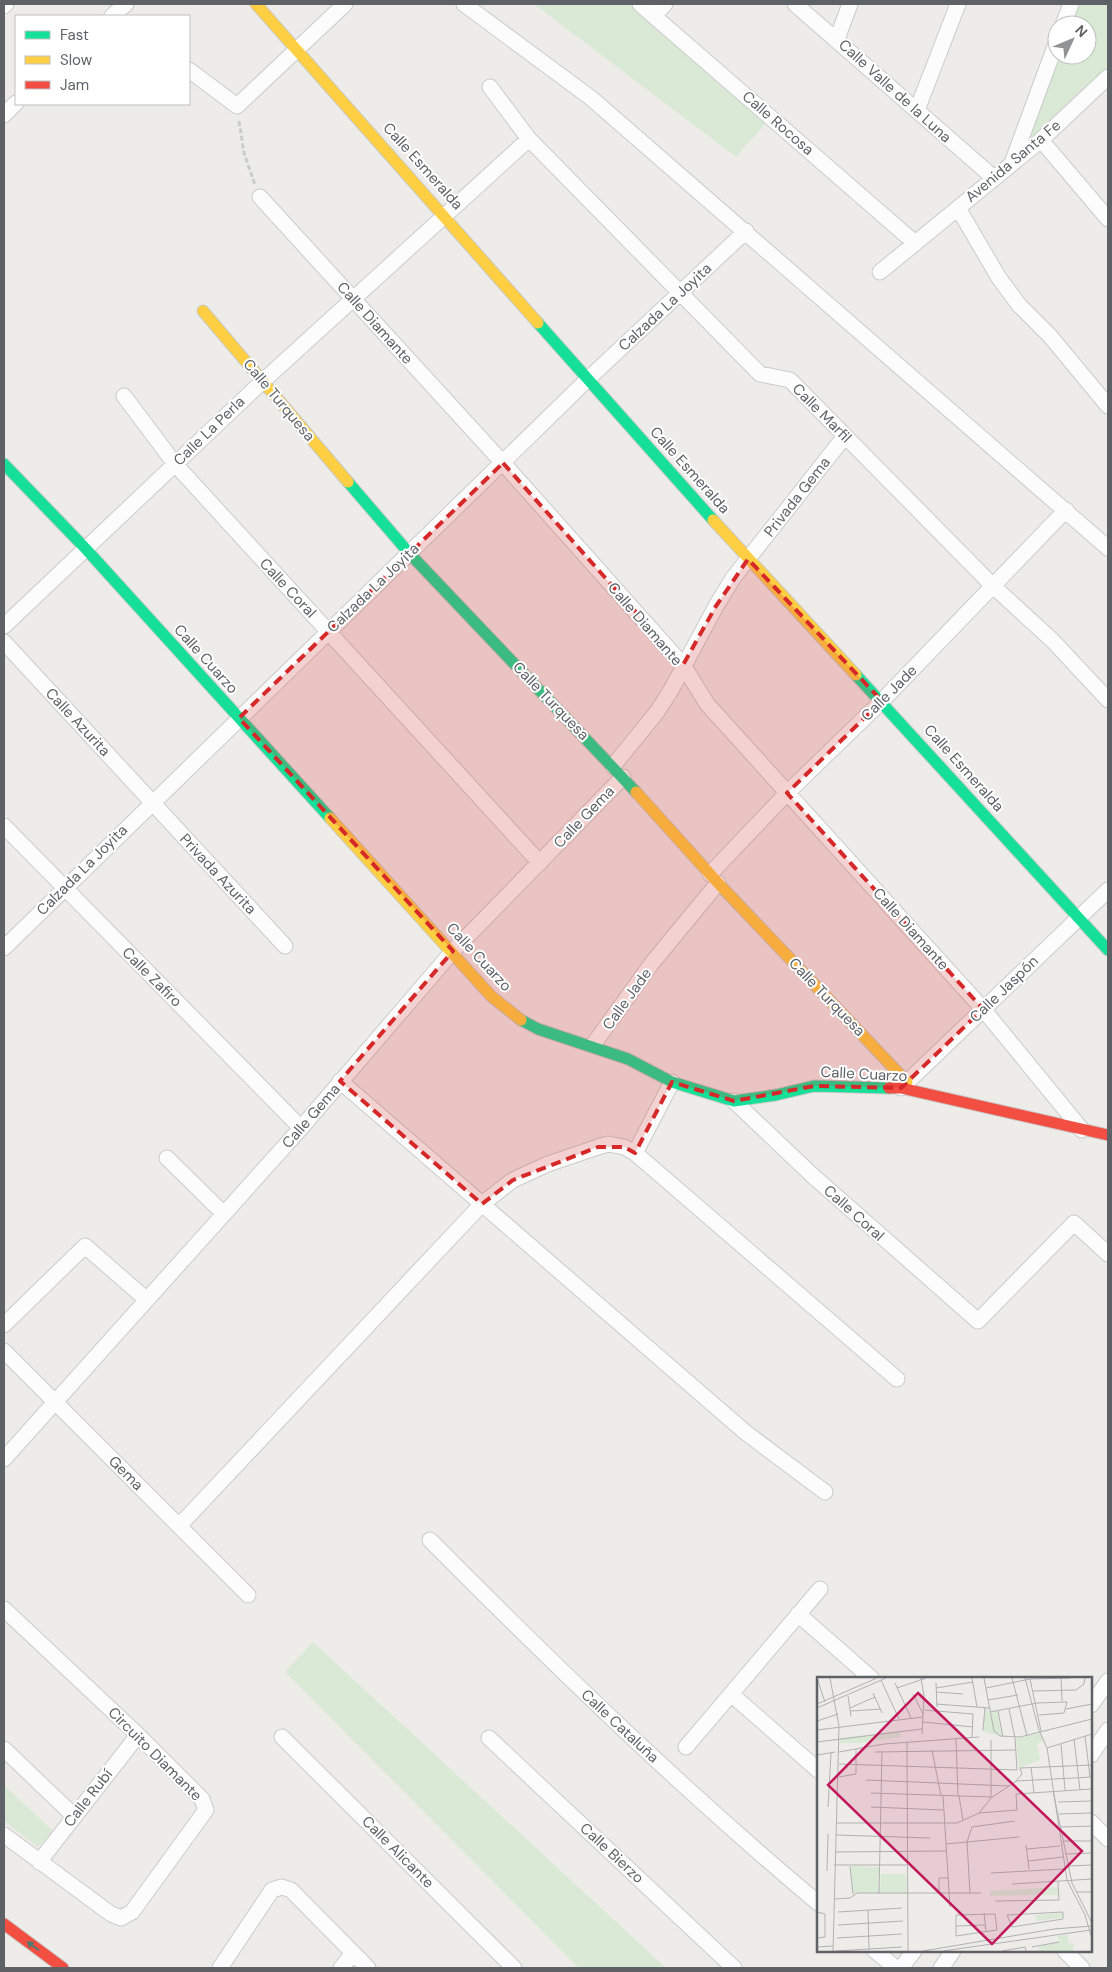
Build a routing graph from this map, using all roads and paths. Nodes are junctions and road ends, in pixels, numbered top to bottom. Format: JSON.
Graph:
{"nodes":[{"id":1,"x":256,"y":4,"type":"edge"},
{"id":2,"x":345,"y":4,"type":"edge"},
{"id":3,"x":464,"y":4,"type":"edge"},
{"id":4,"x":640,"y":4,"type":"edge"},
{"id":5,"x":664,"y":4,"type":"edge"},
{"id":6,"x":795,"y":4,"type":"edge"},
{"id":7,"x":850,"y":4,"type":"edge"},
{"id":8,"x":958,"y":4,"type":"edge"},
{"id":9,"x":654,"y":16,"type":"junction"},
{"id":10,"x":836,"y":39,"type":"junction"},
{"id":11,"x":299,"y":50,"type":"junction"},
{"id":12,"x":1048,"y":65,"type":"edge"},
{"id":13,"x":190,"y":71,"type":"edge"},
{"id":14,"x":1108,"y":77,"type":"edge"},
{"id":15,"x":490,"y":87,"type":"dead end"},
{"id":16,"x":15,"y":104,"type":"edge"},
{"id":17,"x":237,"y":106,"type":"junction"},
{"id":18,"x":917,"y":110,"type":"junction"},
{"id":19,"x":4,"y":115,"type":"edge"},
{"id":20,"x":529,"y":139,"type":"junction"},
{"id":21,"x":1042,"y":140,"type":"junction"},
{"id":22,"x":1012,"y":164,"type":"junction"},
{"id":23,"x":994,"y":178,"type":"junction"},
{"id":24,"x":260,"y":197,"type":"joint"},
{"id":25,"x":958,"y":208,"type":"junction"},
{"id":26,"x":445,"y":214,"type":"junction"},
{"id":27,"x":1108,"y":219,"type":"edge"},
{"id":28,"x":746,"y":231,"type":"junction"},
{"id":29,"x":915,"y":243,"type":"junction"},
{"id":30,"x":880,"y":272,"type":"dead end"},
{"id":31,"x":680,"y":293,"type":"junction"},
{"id":32,"x":352,"y":298,"type":"junction"},
{"id":33,"x":204,"y":311,"type":"dead end"},
{"id":34,"x":588,"y":379,"type":"junction"},
{"id":35,"x":262,"y":381,"type":"junction"},
{"id":36,"x":124,"y":396,"type":"dead end"},
{"id":37,"x":1108,"y":406,"type":"edge"},
{"id":38,"x":845,"y":436,"type":"junction"},
{"id":39,"x":502,"y":463,"type":"junction"},
{"id":40,"x":4,"y":464,"type":"edge"},
{"id":41,"x":175,"y":464,"type":"junction"},
{"id":42,"x":1066,"y":510,"type":"junction"},
{"id":43,"x":85,"y":548,"type":"junction"},
{"id":44,"x":1108,"y":548,"type":"edge"},
{"id":45,"x":409,"y":553,"type":"junction"},
{"id":46,"x":748,"y":559,"type":"junction"},
{"id":47,"x":993,"y":586,"type":"junction"},
{"id":48,"x":4,"y":626,"type":"edge"},
{"id":49,"x":328,"y":631,"type":"junction"},
{"id":50,"x":4,"y":642,"type":"edge"},
{"id":51,"x":683,"y":666,"type":"junction"},
{"id":52,"x":1108,"y":700,"type":"edge"},
{"id":53,"x":882,"y":701,"type":"junction"},
{"id":54,"x":239,"y":718,"type":"junction"},
{"id":55,"x":618,"y":772,"type":"junction"},
{"id":56,"x":787,"y":793,"type":"junction"},
{"id":57,"x":151,"y":802,"type":"junction"},
{"id":58,"x":4,"y":826,"type":"edge"},
{"id":59,"x":540,"y":863,"type":"junction"},
{"id":60,"x":714,"y":878,"type":"junction"},
{"id":61,"x":64,"y":888,"type":"junction"},
{"id":62,"x":1108,"y":890,"type":"edge"},
{"id":63,"x":1079,"y":917,"type":"junction"},
{"id":64,"x":285,"y":946,"type":"dead end"},
{"id":65,"x":4,"y":948,"type":"edge"},
{"id":66,"x":1108,"y":950,"type":"edge"},
{"id":67,"x":453,"y":952,"type":"junction"},
{"id":68,"x":983,"y":1010,"type":"junction"},
{"id":69,"x":593,"y":1045,"type":"junction"},
{"id":70,"x":340,"y":1081,"type":"junction"},
{"id":71,"x":672,"y":1082,"type":"junction"},
{"id":72,"x":904,"y":1085,"type":"junction"},
{"id":73,"x":734,"y":1101,"type":"junction"},
{"id":74,"x":301,"y":1128,"type":"junction"},
{"id":75,"x":1082,"y":1130,"type":"junction"},
{"id":76,"x":1108,"y":1134,"type":"edge"},
{"id":77,"x":635,"y":1153,"type":"junction"},
{"id":78,"x":167,"y":1158,"type":"dead end"},
{"id":79,"x":482,"y":1204,"type":"junction"},
{"id":80,"x":224,"y":1214,"type":"junction"},
{"id":81,"x":1108,"y":1254,"type":"edge"},
{"id":82,"x":147,"y":1300,"type":"junction"},
{"id":83,"x":4,"y":1325,"type":"edge"},
{"id":84,"x":4,"y":1351,"type":"edge"},
{"id":85,"x":897,"y":1379,"type":"dead end"},
{"id":86,"x":55,"y":1402,"type":"junction"},
{"id":87,"x":4,"y":1459,"type":"edge"},
{"id":88,"x":825,"y":1492,"type":"dead end"},
{"id":89,"x":179,"y":1526,"type":"junction"},
{"id":90,"x":430,"y":1540,"type":"dead end"},
{"id":91,"x":820,"y":1589,"type":"dead end"},
{"id":92,"x":248,"y":1595,"type":"dead end"},
{"id":93,"x":4,"y":1609,"type":"edge"},
{"id":94,"x":798,"y":1614,"type":"junction"},
{"id":95,"x":870,"y":1677,"type":"edge"},
{"id":96,"x":1108,"y":1681,"type":"edge"},
{"id":97,"x":731,"y":1694,"type":"junction"},
{"id":98,"x":1092,"y":1704,"type":"edge"},
{"id":99,"x":1108,"y":1730,"type":"edge"},
{"id":100,"x":138,"y":1735,"type":"junction"},
{"id":101,"x":282,"y":1736,"type":"dead end"},
{"id":102,"x":490,"y":1738,"type":"dead end"},
{"id":103,"x":686,"y":1747,"type":"dead end"},
{"id":104,"x":4,"y":1749,"type":"edge"},
{"id":105,"x":1092,"y":1754,"type":"edge"},
{"id":106,"x":817,"y":1769,"type":"edge"},
{"id":107,"x":74,"y":1816,"type":"junction"},
{"id":108,"x":1092,"y":1823,"type":"edge"},
{"id":109,"x":4,"y":1835,"type":"edge"},
{"id":110,"x":1108,"y":1839,"type":"edge"},
{"id":111,"x":39,"y":1862,"type":"junction"},
{"id":112,"x":817,"y":1902,"type":"edge"},
{"id":113,"x":4,"y":1924,"type":"edge"},
{"id":114,"x":876,"y":1952,"type":"edge"},
{"id":115,"x":913,"y":1952,"type":"edge"},
{"id":116,"x":953,"y":1952,"type":"edge"},
{"id":117,"x":1066,"y":1952,"type":"edge"},
{"id":118,"x":353,"y":1954,"type":"junction"},
{"id":119,"x":63,"y":1968,"type":"edge"},
{"id":120,"x":220,"y":1968,"type":"edge"},
{"id":121,"x":341,"y":1968,"type":"edge"},
{"id":122,"x":368,"y":1968,"type":"edge"},
{"id":123,"x":514,"y":1968,"type":"edge"},
{"id":124,"x":734,"y":1968,"type":"edge"},
{"id":125,"x":896,"y":1968,"type":"edge"},
{"id":126,"x":901,"y":1968,"type":"edge"},
{"id":127,"x":941,"y":1968,"type":"edge"},
{"id":128,"x":1082,"y":1968,"type":"edge"}],
"edges":[{"from":1,"to":11,"type":"street","name":"Calle Esmeralda"},
{"from":2,"to":11,"type":"street"},
{"from":3,"to":28,"type":"street"},
{"from":4,"to":9,"type":"street","name":"Calle Rocosa"},
{"from":5,"to":9,"type":"street"},
{"from":6,"to":10,"type":"street","name":"Calle Valle de la Luna"},
{"from":7,"to":10,"type":"street"},
{"from":8,"to":18,"type":"street"},
{"from":9,"to":29,"type":"street","name":"Calle Rocosa"},
{"from":10,"to":18,"type":"street","name":"Calle Valle de la Luna"},
{"from":11,"to":17,"type":"street"},
{"from":11,"to":26,"type":"street","name":"Calle Esmeralda"},
{"from":12,"to":22,"type":"street"},
{"from":13,"to":17,"type":"street"},
{"from":14,"to":21,"type":"street","name":"Avenida Santa Fe"},
{"from":15,"to":20,"type":"street","name":"Calle Marfil"},
{"from":16,"to":19,"type":"street"},
{"from":17,"to":24,"type":"path"},
{"from":18,"to":23,"type":"street","name":"Calle Valle de la Luna"},
{"from":20,"to":26,"type":"street","name":"Calle La Perla"},
{"from":20,"to":31,"type":"street","name":"Calle Marfil"},
{"from":21,"to":22,"type":"street","name":"Avenida Santa Fe"},
{"from":21,"to":27,"type":"street"},
{"from":22,"to":23,"type":"street","name":"Avenida Santa Fe"},
{"from":23,"to":25,"type":"street","name":"Avenida Santa Fe"},
{"from":24,"to":32,"type":"street","name":"Calle Diamante"},
{"from":25,"to":29,"type":"street","name":"Avenida Santa Fe"},
{"from":25,"to":37,"type":"street"},
{"from":26,"to":32,"type":"street","name":"Calle La Perla"},
{"from":26,"to":34,"type":"street","name":"Calle Esmeralda"},
{"from":28,"to":31,"type":"street","name":"Calzada La Joyita"},
{"from":28,"to":42,"type":"street"},
{"from":29,"to":30,"type":"street","name":"Avenida Santa Fe"},
{"from":31,"to":34,"type":"street","name":"Calzada La Joyita"},
{"from":31,"to":38,"type":"street","name":"Calle Marfil"},
{"from":32,"to":35,"type":"street","name":"Calle La Perla"},
{"from":32,"to":39,"type":"street","name":"Calle Diamante"},
{"from":33,"to":35,"type":"street","name":"Calle Turquesa"},
{"from":34,"to":39,"type":"street","name":"Calzada La Joyita"},
{"from":34,"to":46,"type":"street","name":"Calle Esmeralda"},
{"from":35,"to":41,"type":"street","name":"Calle La Perla"},
{"from":35,"to":45,"type":"street","name":"Calle Turquesa"},
{"from":36,"to":41,"type":"street","name":"Calle Coral"},
{"from":38,"to":46,"type":"street","name":"Privada Gema"},
{"from":38,"to":47,"type":"street","name":"Calle Marfil"},
{"from":39,"to":45,"type":"street","name":"Calzada La Joyita"},
{"from":39,"to":51,"type":"street","name":"Calle Diamante"},
{"from":40,"to":43,"type":"street","name":"Calle Cuarzo"},
{"from":41,"to":43,"type":"street","name":"Calle La Perla"},
{"from":41,"to":49,"type":"street","name":"Calle Coral"},
{"from":42,"to":44,"type":"street"},
{"from":42,"to":47,"type":"street","name":"Calle Jade"},
{"from":43,"to":48,"type":"street","name":"Calle La Perla"},
{"from":43,"to":54,"type":"street","name":"Calle Cuarzo"},
{"from":45,"to":49,"type":"street","name":"Calzada La Joyita"},
{"from":45,"to":55,"type":"street","name":"Calle Turquesa"},
{"from":46,"to":51,"type":"street","name":"Calle Gema"},
{"from":46,"to":53,"type":"street","name":"Calle Esmeralda"},
{"from":47,"to":52,"type":"street","name":"Calle Marfil"},
{"from":47,"to":53,"type":"street","name":"Calle Jade"},
{"from":49,"to":54,"type":"street","name":"Calzada La Joyita"},
{"from":49,"to":59,"type":"street","name":"Calle Coral"},
{"from":50,"to":57,"type":"street","name":"Calle Azurita"},
{"from":51,"to":55,"type":"street","name":"Calle Gema"},
{"from":51,"to":56,"type":"street","name":"Calle Diamante"},
{"from":53,"to":56,"type":"street","name":"Calle Jade"},
{"from":53,"to":63,"type":"street","name":"Calle Esmeralda"},
{"from":54,"to":57,"type":"street","name":"Calzada La Joyita"},
{"from":54,"to":67,"type":"street","name":"Calle Cuarzo"},
{"from":55,"to":59,"type":"street","name":"Calle Gema"},
{"from":55,"to":60,"type":"street","name":"Calle Turquesa"},
{"from":56,"to":60,"type":"street","name":"Calle Jade"},
{"from":56,"to":68,"type":"street","name":"Calle Diamante"},
{"from":57,"to":61,"type":"street","name":"Calzada La Joyita"},
{"from":57,"to":64,"type":"street","name":"Privada Azurita"},
{"from":58,"to":61,"type":"street","name":"Calle Zafiro"},
{"from":59,"to":67,"type":"street","name":"Calle Gema"},
{"from":60,"to":69,"type":"street","name":"Calle Jade"},
{"from":60,"to":72,"type":"street","name":"Calle Turquesa"},
{"from":61,"to":65,"type":"street","name":"Calzada La Joyita"},
{"from":61,"to":74,"type":"street","name":"Calle Zafiro"},
{"from":62,"to":63,"type":"street","name":"Calle Jaspón"},
{"from":63,"to":66,"type":"street","name":"Calle Esmeralda"},
{"from":63,"to":68,"type":"street","name":"Calle Jaspón"},
{"from":67,"to":69,"type":"street","name":"Calle Cuarzo"},
{"from":67,"to":70,"type":"street","name":"Calle Gema"},
{"from":68,"to":72,"type":"street","name":"Calle Jaspón"},
{"from":68,"to":75,"type":"street","name":"Calle Diamante"},
{"from":69,"to":71,"type":"street","name":"Calle Cuarzo"},
{"from":70,"to":74,"type":"street","name":"Calle Gema"},
{"from":70,"to":79,"type":"street"},
{"from":71,"to":73,"type":"street","name":"Calle Cuarzo"},
{"from":71,"to":77,"type":"street"},
{"from":72,"to":73,"type":"street","name":"Calle Cuarzo"},
{"from":72,"to":75,"type":"street","name":"Calle Cuarzo"},
{"from":73,"to":81,"type":"street","name":"Calle Coral"},
{"from":74,"to":80,"type":"street","name":"Calle Gema"},
{"from":75,"to":76,"type":"street","name":"Calle Cuarzo"},
{"from":77,"to":79,"type":"street"},
{"from":77,"to":85,"type":"street"},
{"from":78,"to":80,"type":"street"},
{"from":79,"to":88,"type":"street"},
{"from":79,"to":89,"type":"street"},
{"from":80,"to":82,"type":"street","name":"Calle Gema"},
{"from":82,"to":83,"type":"street"},
{"from":82,"to":86,"type":"street","name":"Calle Gema"},
{"from":84,"to":86,"type":"street","name":"Gema"},
{"from":86,"to":87,"type":"street","name":"Calle Gema"},
{"from":86,"to":89,"type":"street","name":"Gema"},
{"from":89,"to":92,"type":"street","name":"Gema"},
{"from":90,"to":112,"type":"street","name":"Calle Cataluña"},
{"from":91,"to":94,"type":"street"},
{"from":93,"to":100,"type":"street","name":"Circuito Diamante"},
{"from":94,"to":95,"type":"street"},
{"from":94,"to":97,"type":"street"},
{"from":96,"to":98,"type":"street"},
{"from":97,"to":103,"type":"street"},
{"from":97,"to":106,"type":"street"},
{"from":99,"to":105,"type":"street"},
{"from":100,"to":107,"type":"street","name":"Calle Rubí"},
{"from":100,"to":111,"type":"street","name":"Circuito Diamante"},
{"from":101,"to":123,"type":"street","name":"Calle Alicante"},
{"from":102,"to":124,"type":"street","name":"Calle Bierzo"},
{"from":104,"to":107,"type":"street"},
{"from":107,"to":111,"type":"street","name":"Calle Rubí"},
{"from":108,"to":110,"type":"street"},
{"from":109,"to":111,"type":"street","name":"Circuito Diamante"},
{"from":119,"to":113,"type":"street","one_way":true},
{"from":114,"to":125,"type":"street"},
{"from":115,"to":126,"type":"street"},
{"from":116,"to":127,"type":"street"},
{"from":117,"to":128,"type":"street"},
{"from":118,"to":120,"type":"street"},
{"from":118,"to":121,"type":"street"},
{"from":118,"to":122,"type":"street"}]}
